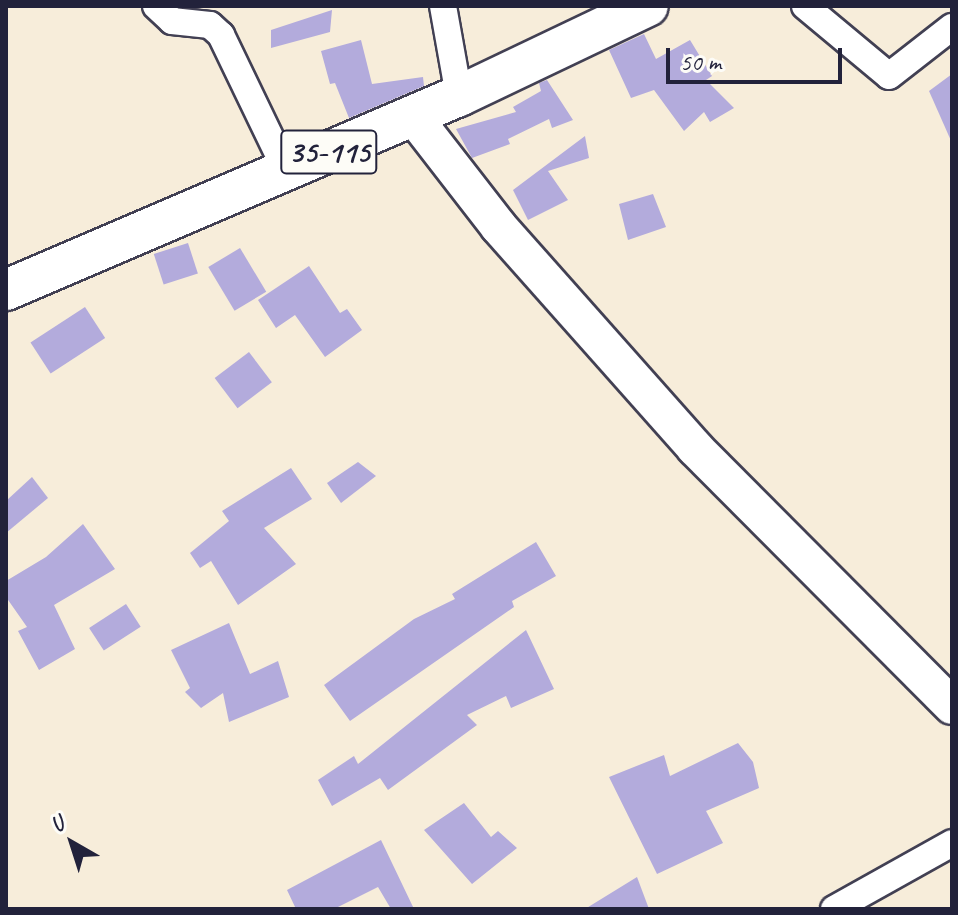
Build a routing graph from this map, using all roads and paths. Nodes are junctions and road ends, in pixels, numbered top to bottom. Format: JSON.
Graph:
{"nodes":[{"id":1,"x":156,"y":6,"type":"edge"},
{"id":2,"x":443,"y":6,"type":"edge"},
{"id":3,"x":648,"y":6,"type":"edge"},
{"id":4,"x":805,"y":6,"type":"edge"},
{"id":5,"x":952,"y":27,"type":"edge"},
{"id":6,"x":459,"y":96,"type":"junction"},
{"id":7,"x":413,"y":116,"type":"junction"},
{"id":8,"x":286,"y":170,"type":"junction"},
{"id":9,"x":6,"y":290,"type":"edge"},
{"id":10,"x":952,"y":706,"type":"edge"},
{"id":11,"x":952,"y":843,"type":"edge"},
{"id":12,"x":834,"y":909,"type":"edge"}],
"edges":[{"from":1,"to":8,"type":"street"},
{"from":2,"to":6,"type":"street"},
{"from":3,"to":6,"type":"main road","number":"35-115"},
{"from":4,"to":5,"type":"street"},
{"from":6,"to":7,"type":"main road","number":"35-115"},
{"from":7,"to":8,"type":"main road","number":"35-115"},
{"from":7,"to":10,"type":"street"},
{"from":8,"to":9,"type":"main road","number":"35-115"},
{"from":11,"to":12,"type":"street"}]}
